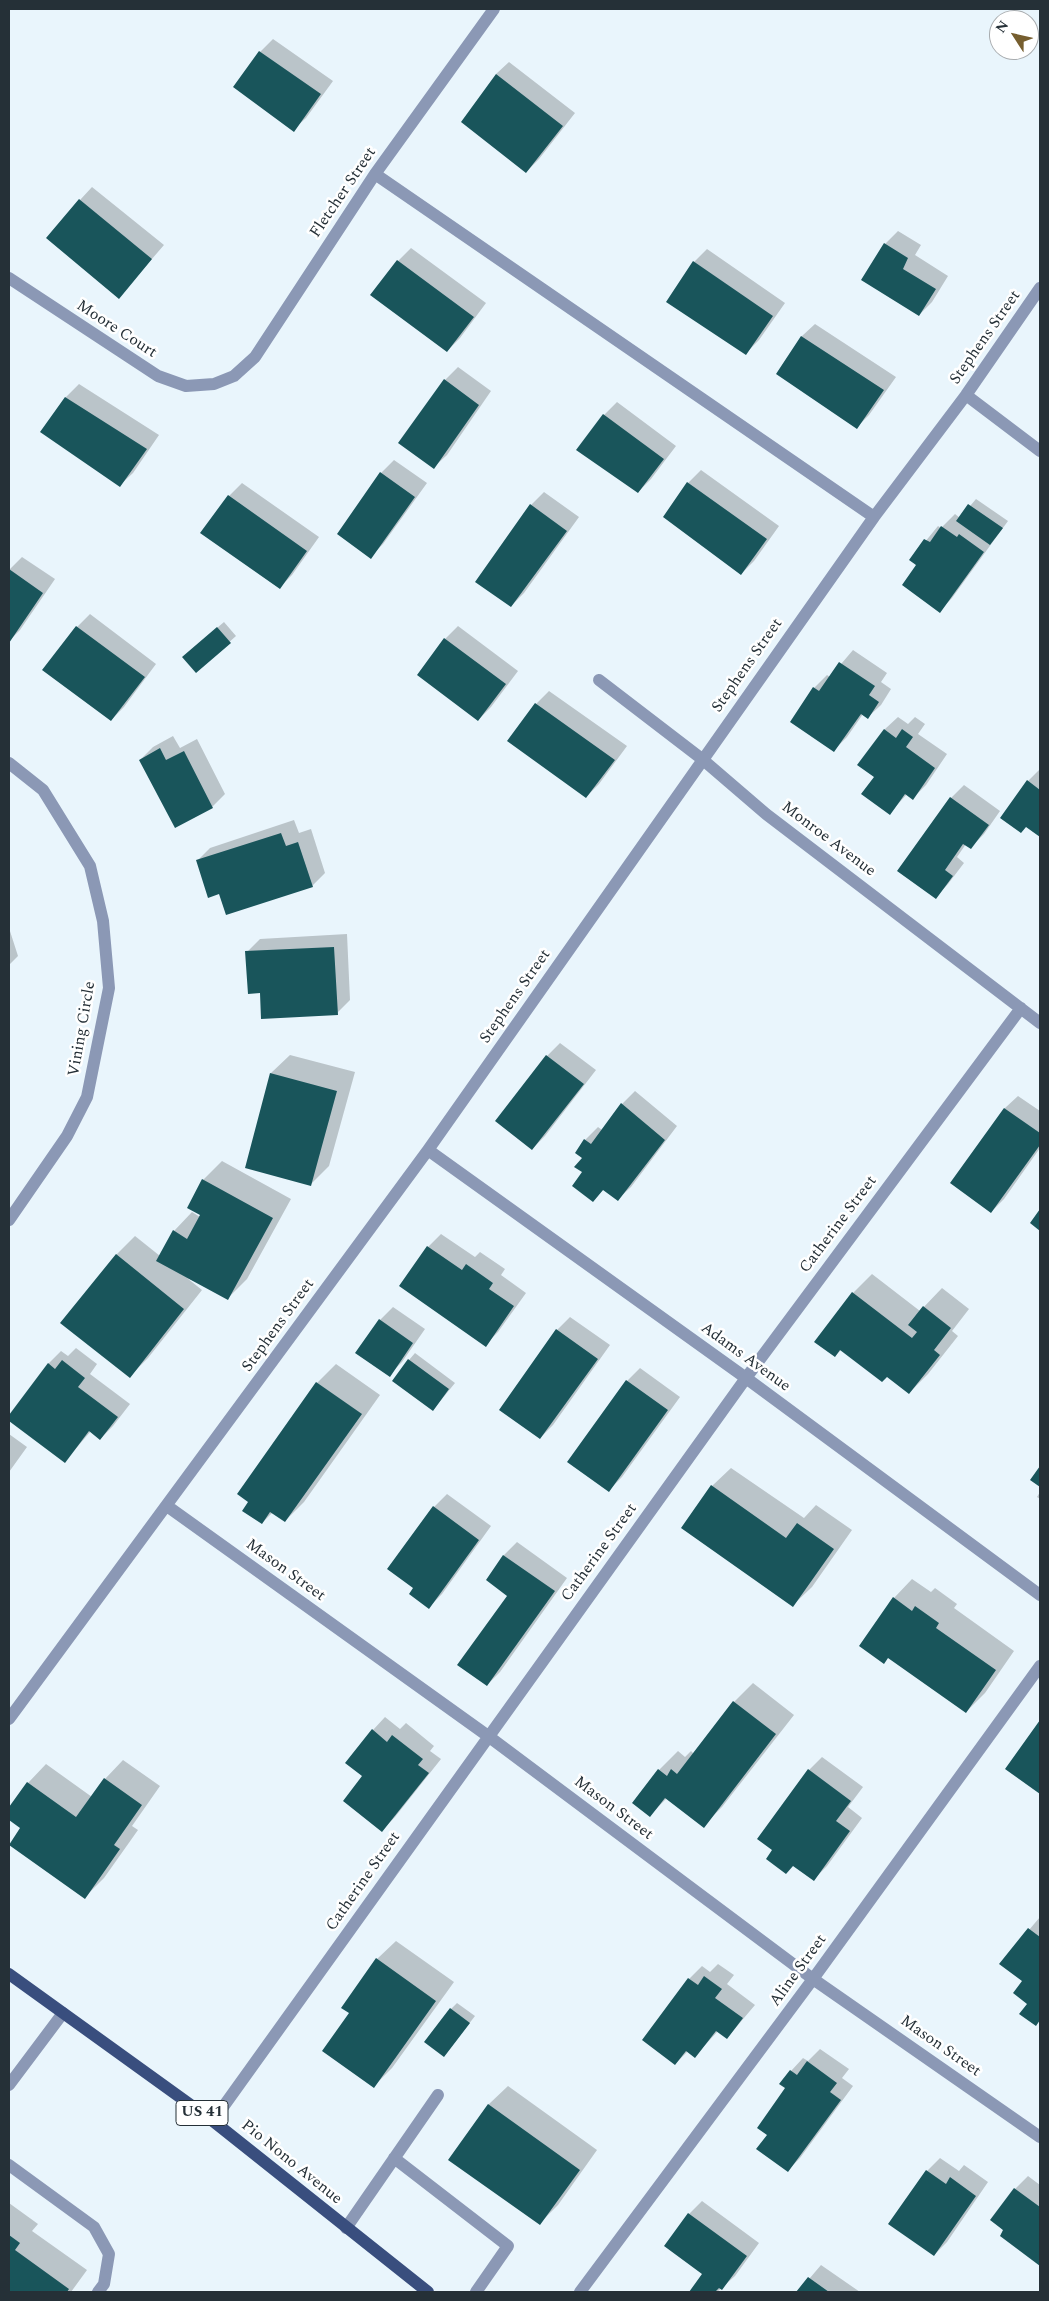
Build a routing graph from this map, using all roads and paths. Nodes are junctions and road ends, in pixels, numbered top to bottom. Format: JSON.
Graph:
{"nodes":[{"id":1,"x":494,"y":9,"type":"edge"},
{"id":2,"x":375,"y":174,"type":"junction"},
{"id":3,"x":9,"y":278,"type":"edge"},
{"id":4,"x":1040,"y":288,"type":"edge"},
{"id":5,"x":214,"y":384,"type":"joint"},
{"id":6,"x":966,"y":395,"type":"junction"},
{"id":7,"x":1040,"y":451,"type":"edge"},
{"id":8,"x":874,"y":517,"type":"junction"},
{"id":9,"x":599,"y":680,"type":"dead end"},
{"id":10,"x":702,"y":759,"type":"junction"},
{"id":11,"x":9,"y":763,"type":"edge"},
{"id":12,"x":1021,"y":1008,"type":"junction"},
{"id":13,"x":1040,"y":1023,"type":"edge"},
{"id":14,"x":428,"y":1150,"type":"junction"},
{"id":15,"x":9,"y":1220,"type":"edge"},
{"id":16,"x":746,"y":1378,"type":"junction"},
{"id":17,"x":167,"y":1506,"type":"junction"},
{"id":18,"x":1040,"y":1595,"type":"edge"},
{"id":19,"x":1040,"y":1666,"type":"edge"},
{"id":20,"x":9,"y":1719,"type":"edge"},
{"id":21,"x":488,"y":1736,"type":"junction"},
{"id":22,"x":9,"y":1974,"type":"edge"},
{"id":23,"x":813,"y":1979,"type":"junction"},
{"id":24,"x":63,"y":2013,"type":"junction"},
{"id":25,"x":9,"y":2085,"type":"edge"},
{"id":26,"x":438,"y":2095,"type":"dead end"},
{"id":27,"x":213,"y":2122,"type":"junction"},
{"id":28,"x":1040,"y":2137,"type":"edge"},
{"id":29,"x":394,"y":2158,"type":"junction"},
{"id":30,"x":9,"y":2165,"type":"edge"},
{"id":31,"x":346,"y":2228,"type":"junction"},
{"id":32,"x":98,"y":2292,"type":"edge"},
{"id":33,"x":428,"y":2292,"type":"edge"},
{"id":34,"x":476,"y":2292,"type":"edge"},
{"id":35,"x":580,"y":2292,"type":"edge"}],
"edges":[{"from":1,"to":2,"type":"street","name":"Fletcher Street"},
{"from":2,"to":5,"type":"street","name":"Fletcher Street"},
{"from":2,"to":8,"type":"street"},
{"from":3,"to":5,"type":"street","name":"Moore Court"},
{"from":4,"to":6,"type":"street","name":"Stephens Street"},
{"from":6,"to":7,"type":"street"},
{"from":6,"to":8,"type":"street","name":"Stephens Street"},
{"from":8,"to":10,"type":"street","name":"Stephens Street"},
{"from":9,"to":10,"type":"street","name":"Monroe Avenue"},
{"from":10,"to":12,"type":"street","name":"Monroe Avenue"},
{"from":10,"to":14,"type":"street","name":"Stephens Street"},
{"from":11,"to":15,"type":"street","name":"Vining Circle"},
{"from":12,"to":13,"type":"street","name":"Monroe Avenue"},
{"from":12,"to":16,"type":"street","name":"Catherine Street"},
{"from":14,"to":16,"type":"street","name":"Adams Avenue"},
{"from":14,"to":17,"type":"street","name":"Stephens Street"},
{"from":16,"to":18,"type":"street","name":"Adams Avenue"},
{"from":16,"to":21,"type":"street","name":"Catherine Street"},
{"from":17,"to":20,"type":"street","name":"Stephens Street"},
{"from":17,"to":21,"type":"street","name":"Mason Street"},
{"from":19,"to":23,"type":"street","name":"Aline Street"},
{"from":21,"to":23,"type":"street","name":"Mason Street"},
{"from":21,"to":27,"type":"street","name":"Catherine Street"},
{"from":22,"to":24,"type":"main road","name":"Pio Nono Avenue","number":"US 41"},
{"from":23,"to":28,"type":"street","name":"Mason Street"},
{"from":23,"to":35,"type":"street","name":"Aline Street"},
{"from":24,"to":25,"type":"street"},
{"from":24,"to":27,"type":"main road","name":"Pio Nono Avenue","number":"US 41"},
{"from":26,"to":29,"type":"street"},
{"from":27,"to":31,"type":"main road","name":"Pio Nono Avenue","number":"US 41"},
{"from":29,"to":31,"type":"street"},
{"from":29,"to":34,"type":"street"},
{"from":30,"to":32,"type":"street"},
{"from":31,"to":33,"type":"main road","name":"Pio Nono Avenue","number":"US 41"}]}
